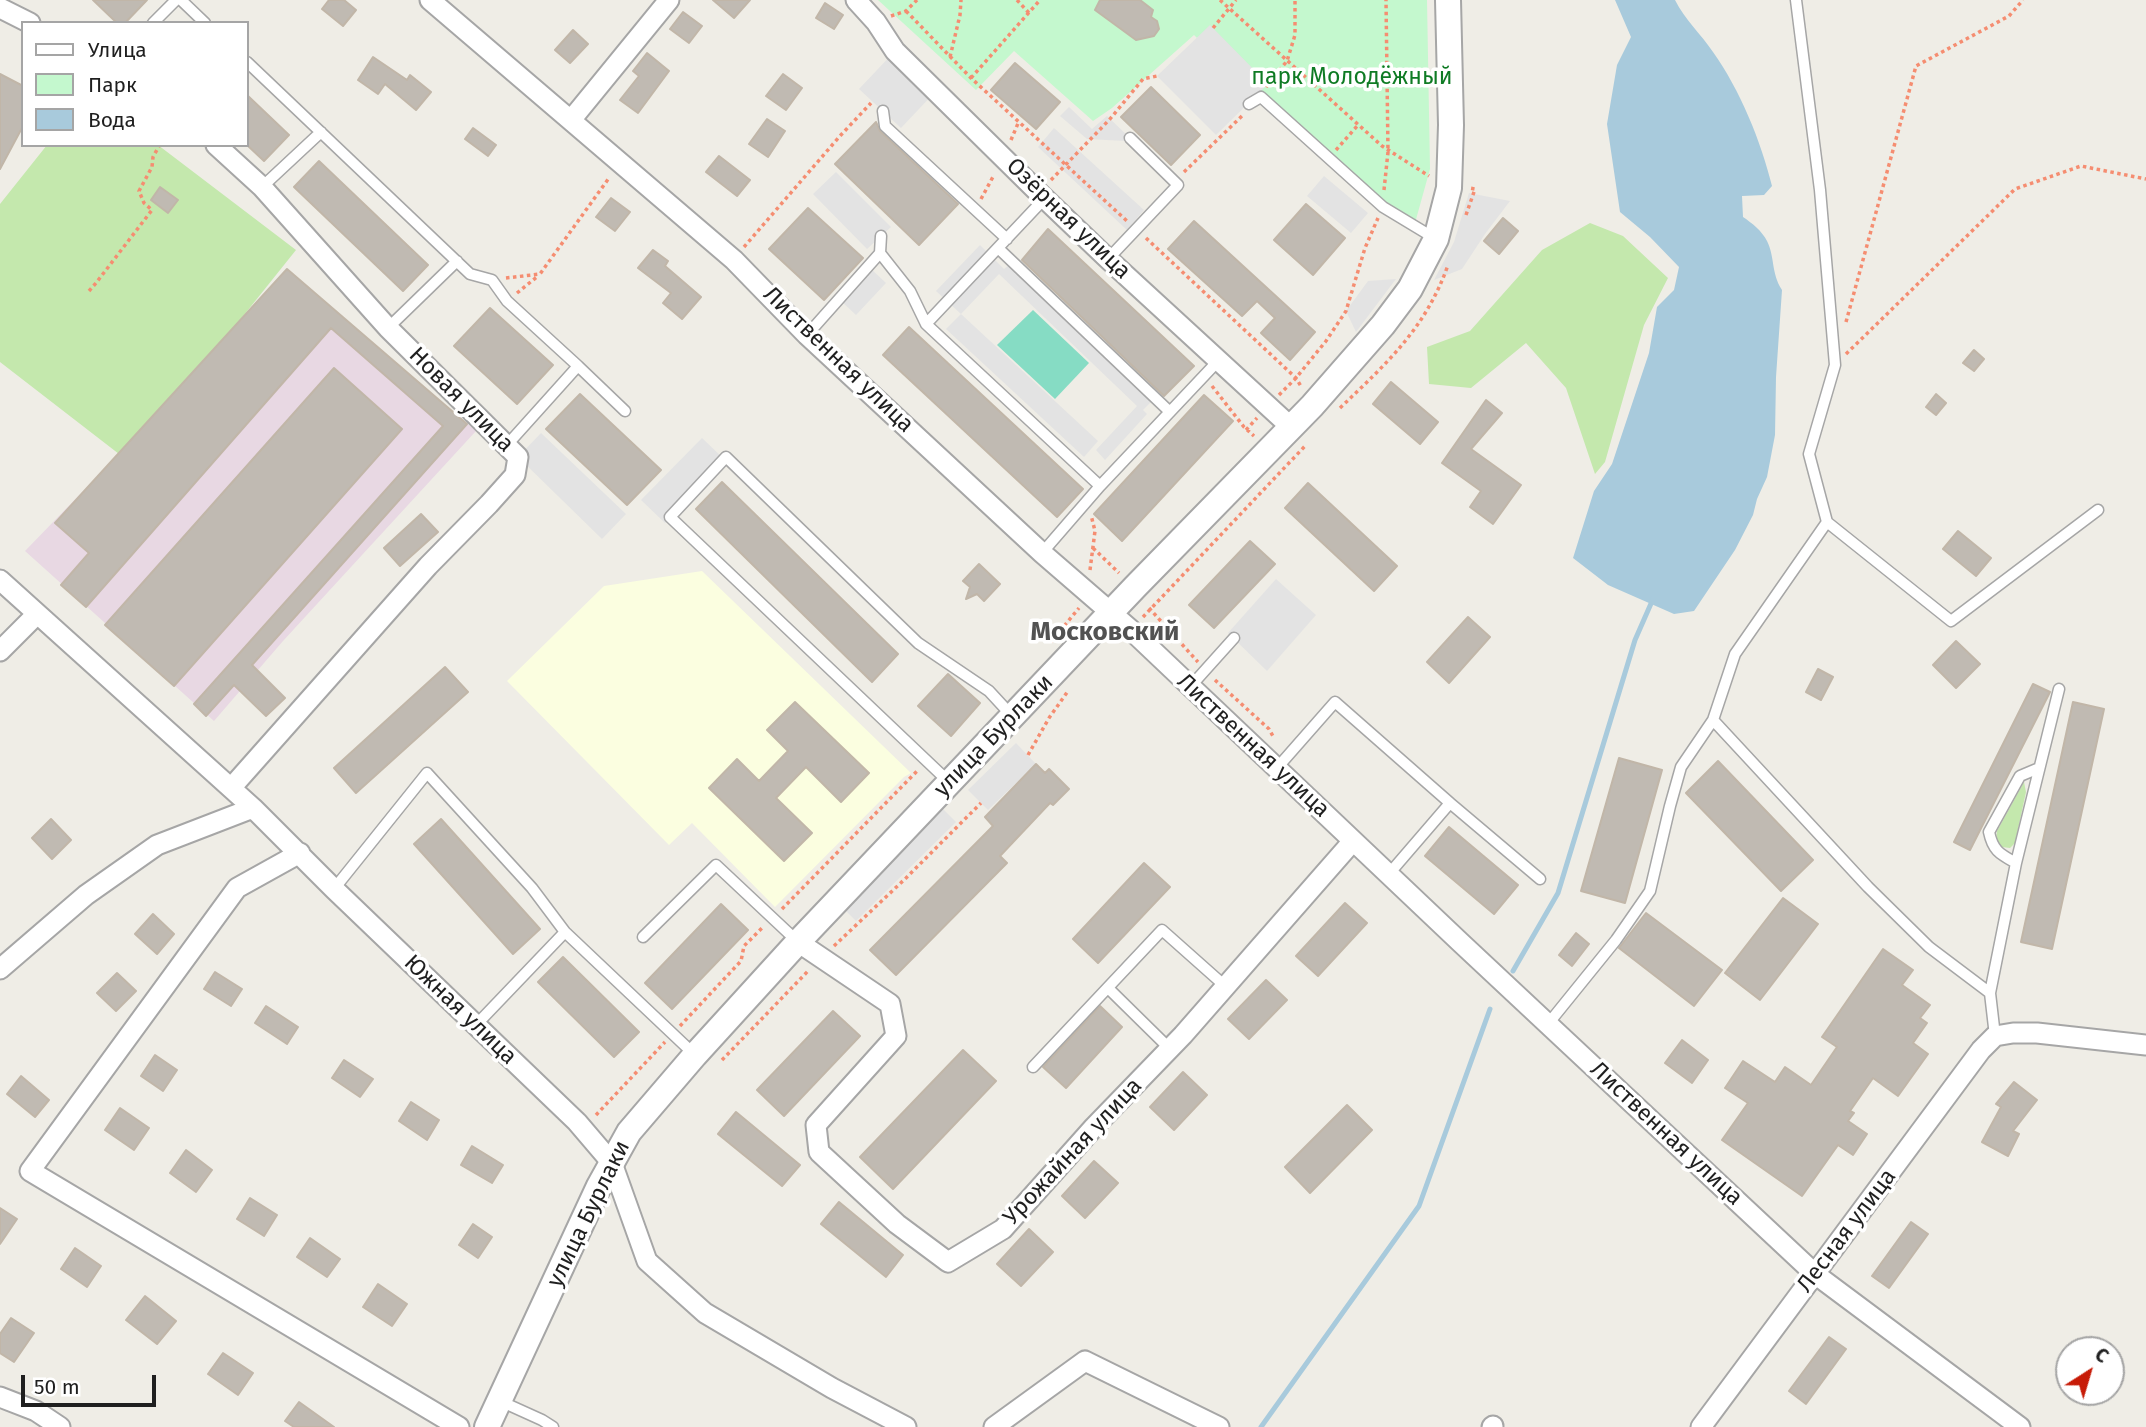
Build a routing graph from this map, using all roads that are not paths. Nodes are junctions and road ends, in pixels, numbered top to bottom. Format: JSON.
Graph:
{"nodes":[{"id":1,"x":178,"y":0,"type":"edge"},
{"id":2,"x":430,"y":0,"type":"edge"},
{"id":3,"x":668,"y":0,"type":"edge"},
{"id":4,"x":856,"y":0,"type":"edge"},
{"id":5,"x":1448,"y":0,"type":"edge"},
{"id":6,"x":1796,"y":0,"type":"edge"},
{"id":7,"x":0,"y":8,"type":"edge"},
{"id":8,"x":26,"y":21,"type":"edge"},
{"id":9,"x":155,"y":21,"type":"edge"},
{"id":10,"x":203,"y":21,"type":"edge"},
{"id":11,"x":248,"y":63,"type":"edge"},
{"id":12,"x":1249,"y":104,"type":"dead end"},
{"id":13,"x":883,"y":111,"type":"dead end"},
{"id":14,"x":571,"y":120,"type":"junction"},
{"id":15,"x":321,"y":132,"type":"junction"},
{"id":16,"x":1130,"y":138,"type":"dead end"},
{"id":17,"x":218,"y":147,"type":"edge"},
{"id":18,"x":262,"y":187,"type":"junction"},
{"id":19,"x":1045,"y":198,"type":"junction"},
{"id":20,"x":881,"y":236,"type":"dead end"},
{"id":21,"x":1007,"y":239,"type":"junction"},
{"id":22,"x":1436,"y":239,"type":"junction"},
{"id":23,"x":998,"y":248,"type":"junction"},
{"id":24,"x":880,"y":253,"type":"junction"},
{"id":25,"x":1108,"y":259,"type":"junction"},
{"id":26,"x":457,"y":261,"type":"junction"},
{"id":27,"x":926,"y":324,"type":"junction"},
{"id":28,"x":388,"y":328,"type":"junction"},
{"id":29,"x":807,"y":335,"type":"junction"},
{"id":30,"x":1218,"y":361,"type":"junction"},
{"id":31,"x":578,"y":366,"type":"junction"},
{"id":32,"x":625,"y":411,"type":"dead end"},
{"id":33,"x":1170,"y":412,"type":"junction"},
{"id":34,"x":1301,"y":434,"type":"junction"},
{"id":35,"x":506,"y":445,"type":"junction"},
{"id":36,"x":1100,"y":486,"type":"junction"},
{"id":37,"x":2098,"y":510,"type":"dead end"},
{"id":38,"x":1827,"y":522,"type":"junction"},
{"id":39,"x":1042,"y":553,"type":"junction"},
{"id":40,"x":0,"y":580,"type":"edge"},
{"id":41,"x":1111,"y":613,"type":"junction"},
{"id":42,"x":37,"y":614,"type":"junction"},
{"id":43,"x":1234,"y":638,"type":"dead end"},
{"id":44,"x":0,"y":651,"type":"edge"},
{"id":45,"x":1190,"y":687,"type":"junction"},
{"id":46,"x":2059,"y":689,"type":"dead end"},
{"id":47,"x":1013,"y":717,"type":"junction"},
{"id":48,"x":1713,"y":720,"type":"junction"},
{"id":49,"x":1280,"y":764,"type":"junction"},
{"id":50,"x":2039,"y":768,"type":"junction"},
{"id":51,"x":950,"y":782,"type":"junction"},
{"id":52,"x":231,"y":788,"type":"junction"},
{"id":53,"x":1450,"y":803,"type":"junction"},
{"id":54,"x":253,"y":808,"type":"junction"},
{"id":55,"x":1353,"y":841,"type":"junction"},
{"id":56,"x":300,"y":853,"type":"junction"},
{"id":57,"x":2016,"y":863,"type":"junction"},
{"id":58,"x":1388,"y":874,"type":"junction"},
{"id":59,"x":1540,"y":879,"type":"dead end"},
{"id":60,"x":334,"y":889,"type":"junction"},
{"id":61,"x":565,"y":932,"type":"junction"},
{"id":62,"x":643,"y":937,"type":"dead end"},
{"id":63,"x":798,"y":942,"type":"junction"},
{"id":64,"x":0,"y":969,"type":"edge"},
{"id":65,"x":1225,"y":986,"type":"junction"},
{"id":66,"x":1108,"y":988,"type":"junction"},
{"id":67,"x":1990,"y":993,"type":"junction"},
{"id":68,"x":1548,"y":1024,"type":"junction"},
{"id":69,"x":476,"y":1025,"type":"junction"},
{"id":70,"x":1995,"y":1036,"type":"junction"},
{"id":71,"x":2146,"y":1045,"type":"edge"},
{"id":72,"x":1170,"y":1049,"type":"junction"},
{"id":73,"x":695,"y":1055,"type":"junction"},
{"id":74,"x":1033,"y":1067,"type":"dead end"},
{"id":75,"x":612,"y":1163,"type":"junction"},
{"id":76,"x":1815,"y":1274,"type":"junction"},
{"id":77,"x":0,"y":1397,"type":"edge"},
{"id":78,"x":499,"y":1400,"type":"junction"},
{"id":79,"x":60,"y":1427,"type":"edge"},
{"id":80,"x":459,"y":1427,"type":"edge"},
{"id":81,"x":487,"y":1427,"type":"edge"},
{"id":82,"x":553,"y":1427,"type":"edge"},
{"id":83,"x":906,"y":1427,"type":"edge"},
{"id":84,"x":993,"y":1427,"type":"edge"},
{"id":85,"x":1219,"y":1427,"type":"edge"},
{"id":86,"x":1701,"y":1427,"type":"edge"},
{"id":87,"x":2020,"y":1427,"type":"edge"}],
"edges":[{"from":1,"to":9,"type":"lane"},
{"from":1,"to":10,"type":"lane"},
{"from":2,"to":14,"type":"street","name":"Лиственная улица"},
{"from":3,"to":14,"type":"street"},
{"from":4,"to":19,"type":"street","name":"Озёрная улица"},
{"from":5,"to":22,"type":"street","name":"улица Бурлаки"},
{"from":6,"to":38,"type":"lane"},
{"from":7,"to":8,"type":"street"},
{"from":11,"to":15,"type":"lane"},
{"from":12,"to":22,"type":"lane"},
{"from":13,"to":21,"type":"lane"},
{"from":14,"to":29,"type":"street","name":"Лиственная улица"},
{"from":15,"to":18,"type":"lane"},
{"from":15,"to":26,"type":"lane"},
{"from":16,"to":25,"type":"lane"},
{"from":17,"to":18,"type":"street","name":"Новая улица"},
{"from":18,"to":28,"type":"street","name":"Новая улица"},
{"from":19,"to":21,"type":"lane"},
{"from":19,"to":25,"type":"street","name":"Озёрная улица"},
{"from":20,"to":24,"type":"lane"},
{"from":21,"to":23,"type":"lane"},
{"from":22,"to":34,"type":"street","name":"улица Бурлаки"},
{"from":23,"to":27,"type":"lane"},
{"from":23,"to":33,"type":"lane"},
{"from":24,"to":27,"type":"lane"},
{"from":24,"to":29,"type":"lane"},
{"from":25,"to":30,"type":"street","name":"Озёрная улица"},
{"from":26,"to":28,"type":"lane"},
{"from":26,"to":31,"type":"lane"},
{"from":27,"to":36,"type":"lane"},
{"from":28,"to":35,"type":"street","name":"Новая улица"},
{"from":29,"to":39,"type":"street","name":"Лиственная улица"},
{"from":30,"to":33,"type":"lane"},
{"from":30,"to":34,"type":"street","name":"Озёрная улица"},
{"from":31,"to":32,"type":"lane"},
{"from":31,"to":35,"type":"lane"},
{"from":33,"to":36,"type":"lane"},
{"from":34,"to":41,"type":"street","name":"улица Бурлаки"},
{"from":35,"to":52,"type":"street","name":"Новая улица"},
{"from":36,"to":39,"type":"lane"},
{"from":37,"to":38,"type":"lane"},
{"from":38,"to":48,"type":"lane"},
{"from":39,"to":41,"type":"street","name":"Лиственная улица"},
{"from":40,"to":42,"type":"street","name":"Южная улица"},
{"from":41,"to":45,"type":"street","name":"Лиственная улица"},
{"from":41,"to":47,"type":"street","name":"улица Бурлаки"},
{"from":42,"to":44,"type":"street"},
{"from":42,"to":52,"type":"street","name":"Южная улица"},
{"from":43,"to":45,"type":"lane"},
{"from":45,"to":49,"type":"street","name":"Лиственная улица"},
{"from":46,"to":50,"type":"lane"},
{"from":47,"to":51,"type":"street","name":"улица Бурлаки"},
{"from":47,"to":51,"type":"lane"},
{"from":48,"to":67,"type":"lane"},
{"from":48,"to":68,"type":"lane"},
{"from":49,"to":53,"type":"lane"},
{"from":49,"to":55,"type":"street","name":"Лиственная улица"},
{"from":50,"to":57,"type":"lane"},
{"from":50,"to":57,"type":"lane"},
{"from":51,"to":63,"type":"street","name":"улица Бурлаки"},
{"from":52,"to":54,"type":"street","name":"Южная улица"},
{"from":53,"to":58,"type":"lane"},
{"from":53,"to":59,"type":"lane"},
{"from":54,"to":56,"type":"street","name":"Южная улица"},
{"from":54,"to":64,"type":"street"},
{"from":55,"to":58,"type":"street","name":"Лиственная улица"},
{"from":55,"to":65,"type":"street","name":"Урожайная улица"},
{"from":56,"to":60,"type":"street","name":"Южная улица"},
{"from":56,"to":80,"type":"street"},
{"from":57,"to":67,"type":"lane"},
{"from":58,"to":68,"type":"street","name":"Лиственная улица"},
{"from":60,"to":61,"type":"lane"},
{"from":60,"to":69,"type":"street","name":"Южная улица"},
{"from":61,"to":69,"type":"lane"},
{"from":61,"to":73,"type":"lane"},
{"from":62,"to":63,"type":"lane"},
{"from":63,"to":72,"type":"street","name":"Урожайная улица"},
{"from":63,"to":73,"type":"street","name":"улица Бурлаки"},
{"from":65,"to":66,"type":"lane"},
{"from":65,"to":72,"type":"street","name":"Урожайная улица"},
{"from":66,"to":72,"type":"lane"},
{"from":66,"to":74,"type":"lane"},
{"from":67,"to":70,"type":"lane"},
{"from":68,"to":76,"type":"street","name":"Лиственная улица"},
{"from":69,"to":75,"type":"street","name":"Южная улица"},
{"from":70,"to":71,"type":"street"},
{"from":70,"to":76,"type":"street","name":"Лесная улица"},
{"from":73,"to":75,"type":"street","name":"улица Бурлаки"},
{"from":75,"to":78,"type":"street","name":"улица Бурлаки"},
{"from":75,"to":83,"type":"street","name":"Южная улица"},
{"from":76,"to":86,"type":"street","name":"Лесная улица"},
{"from":76,"to":87,"type":"street","name":"Лиственная улица"},
{"from":77,"to":79,"type":"street"},
{"from":78,"to":81,"type":"street","name":"улица Бурлаки"},
{"from":78,"to":82,"type":"lane"},
{"from":84,"to":85,"type":"street"}]}
